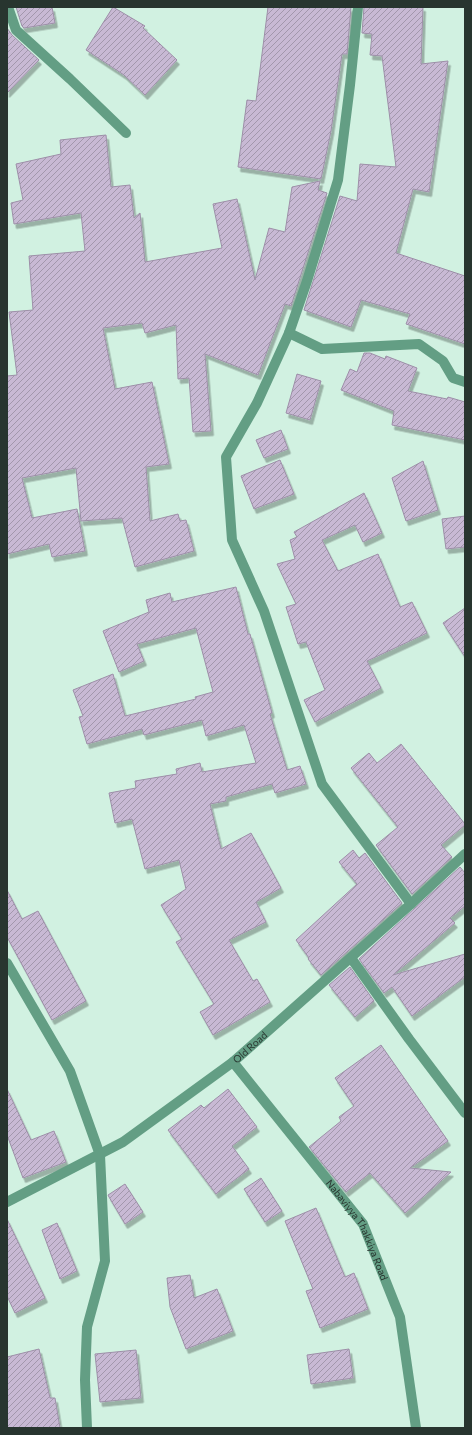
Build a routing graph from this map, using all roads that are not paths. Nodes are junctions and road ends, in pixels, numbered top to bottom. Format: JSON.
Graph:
{"nodes":[{"id":1,"x":8,"y":7,"type":"edge"},
{"id":2,"x":358,"y":7,"type":"edge"},
{"id":3,"x":126,"y":133,"type":"dead end"},
{"id":4,"x":289,"y":333,"type":"junction"},
{"id":5,"x":465,"y":382,"type":"edge"},
{"id":6,"x":465,"y":854,"type":"edge"},
{"id":7,"x":411,"y":904,"type":"junction"},
{"id":8,"x":351,"y":958,"type":"junction"},
{"id":9,"x":7,"y":963,"type":"edge"},
{"id":10,"x":233,"y":1062,"type":"junction"},
{"id":11,"x":465,"y":1113,"type":"edge"},
{"id":12,"x":100,"y":1154,"type":"junction"},
{"id":13,"x":7,"y":1202,"type":"edge"},
{"id":14,"x":88,"y":1428,"type":"edge"},
{"id":15,"x":416,"y":1428,"type":"edge"}],
"edges":[{"from":1,"to":3,"type":"street"},
{"from":2,"to":4,"type":"street"},
{"from":4,"to":5,"type":"street"},
{"from":4,"to":7,"type":"street"},
{"from":6,"to":7,"type":"street","name":"Old Road"},
{"from":7,"to":8,"type":"street","name":"Old Road"},
{"from":8,"to":10,"type":"street","name":"Old Road"},
{"from":8,"to":11,"type":"street"},
{"from":9,"to":12,"type":"street"},
{"from":10,"to":12,"type":"street","name":"Old Road"},
{"from":10,"to":15,"type":"street","name":"Nabaviyya Thakkiya Road"},
{"from":12,"to":13,"type":"street","name":"Old Road"},
{"from":12,"to":14,"type":"street"}]}
